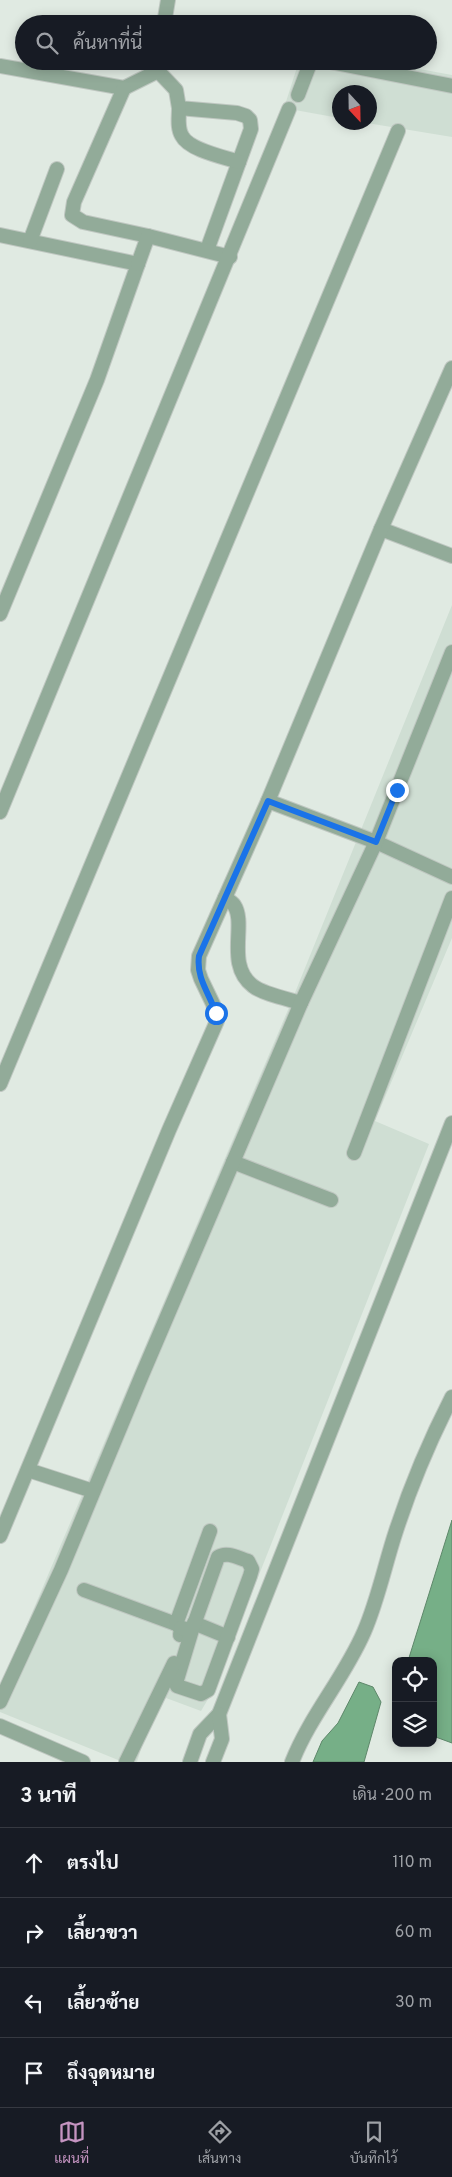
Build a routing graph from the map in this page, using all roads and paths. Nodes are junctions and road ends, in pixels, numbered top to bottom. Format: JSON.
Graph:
{"nodes":[{"id":1,"x":168,"y":0,"type":"edge"},
{"id":2,"x":166,"y":15,"type":"edge"},
{"id":3,"x":0,"y":66,"type":"edge"},
{"id":4,"x":15,"y":69,"type":"edge"},
{"id":5,"x":23,"y":70,"type":"edge"},
{"id":6,"x":152,"y":70,"type":"edge"},
{"id":7,"x":161,"y":70,"type":"edge"},
{"id":8,"x":308,"y":70,"type":"edge"},
{"id":9,"x":371,"y":70,"type":"edge"},
{"id":10,"x":452,"y":86,"type":"edge"},
{"id":11,"x":124,"y":88,"type":"junction"},
{"id":12,"x":298,"y":95,"type":"dead end"},
{"id":13,"x":179,"y":108,"type":"junction"},
{"id":14,"x":289,"y":109,"type":"dead end"},
{"id":15,"x":398,"y":131,"type":"dead end"},
{"id":16,"x":239,"y":162,"type":"junction"},
{"id":17,"x":57,"y":169,"type":"dead end"},
{"id":18,"x":0,"y":235,"type":"edge"},
{"id":19,"x":148,"y":236,"type":"junction"},
{"id":20,"x":30,"y":241,"type":"junction"},
{"id":21,"x":207,"y":250,"type":"junction"},
{"id":22,"x":230,"y":257,"type":"junction"},
{"id":23,"x":138,"y":264,"type":"junction"},
{"id":24,"x":452,"y":368,"type":"edge"},
{"id":25,"x":381,"y":529,"type":"junction"},
{"id":26,"x":452,"y":556,"type":"edge"},
{"id":27,"x":0,"y":614,"type":"edge"},
{"id":28,"x":452,"y":652,"type":"edge"},
{"id":29,"x":268,"y":801,"type":"junction"},
{"id":30,"x":0,"y":812,"type":"edge"},
{"id":31,"x":376,"y":842,"type":"junction"},
{"id":32,"x":452,"y":877,"type":"edge"},
{"id":33,"x":226,"y":898,"type":"junction"},
{"id":34,"x":452,"y":898,"type":"edge"},
{"id":35,"x":301,"y":1003,"type":"junction"},
{"id":36,"x":0,"y":1084,"type":"edge"},
{"id":37,"x":452,"y":1123,"type":"edge"},
{"id":38,"x":354,"y":1153,"type":"dead end"},
{"id":39,"x":233,"y":1162,"type":"junction"},
{"id":40,"x":331,"y":1200,"type":"dead end"},
{"id":41,"x":452,"y":1398,"type":"edge"},
{"id":42,"x":28,"y":1470,"type":"junction"},
{"id":43,"x":93,"y":1491,"type":"junction"},
{"id":44,"x":210,"y":1531,"type":"dead end"},
{"id":45,"x":0,"y":1536,"type":"edge"},
{"id":46,"x":84,"y":1590,"type":"dead end"},
{"id":47,"x":186,"y":1626,"type":"junction"},
{"id":48,"x":228,"y":1637,"type":"junction"},
{"id":49,"x":0,"y":1702,"type":"edge"},
{"id":50,"x":218,"y":1714,"type":"junction"},
{"id":51,"x":0,"y":1726,"type":"edge"},
{"id":52,"x":83,"y":1762,"type":"edge"},
{"id":53,"x":126,"y":1762,"type":"edge"},
{"id":54,"x":190,"y":1762,"type":"edge"},
{"id":55,"x":213,"y":1762,"type":"edge"},
{"id":56,"x":292,"y":1762,"type":"edge"}],
"edges":[{"from":1,"to":2,"type":"street"},
{"from":3,"to":4,"type":"street"},
{"from":5,"to":11,"type":"street"},
{"from":6,"to":11,"type":"street"},
{"from":7,"to":13,"type":"street"},
{"from":8,"to":12,"type":"street"},
{"from":9,"to":10,"type":"street"},
{"from":11,"to":19,"type":"street"},
{"from":13,"to":16,"type":"street"},
{"from":13,"to":16,"type":"street"},
{"from":14,"to":22,"type":"street"},
{"from":15,"to":36,"type":"street"},
{"from":16,"to":21,"type":"street"},
{"from":17,"to":20,"type":"street"},
{"from":18,"to":20,"type":"street"},
{"from":19,"to":21,"type":"street"},
{"from":19,"to":23,"type":"street"},
{"from":20,"to":23,"type":"street"},
{"from":21,"to":22,"type":"street"},
{"from":22,"to":30,"type":"street"},
{"from":23,"to":27,"type":"street"},
{"from":24,"to":25,"type":"street"},
{"from":25,"to":26,"type":"street"},
{"from":25,"to":29,"type":"street"},
{"from":28,"to":31,"type":"street"},
{"from":29,"to":31,"type":"street"},
{"from":29,"to":33,"type":"street"},
{"from":31,"to":32,"type":"street"},
{"from":31,"to":35,"type":"street"},
{"from":33,"to":35,"type":"street"},
{"from":33,"to":42,"type":"street"},
{"from":34,"to":38,"type":"street"},
{"from":35,"to":39,"type":"street"},
{"from":37,"to":50,"type":"street"},
{"from":39,"to":40,"type":"street"},
{"from":39,"to":43,"type":"street"},
{"from":41,"to":56,"type":"street"},
{"from":42,"to":43,"type":"street"},
{"from":42,"to":45,"type":"street"},
{"from":43,"to":49,"type":"street"},
{"from":44,"to":47,"type":"street"},
{"from":46,"to":47,"type":"street"},
{"from":47,"to":48,"type":"street"},
{"from":47,"to":48,"type":"street"},
{"from":47,"to":48,"type":"street"},
{"from":47,"to":53,"type":"street"},
{"from":50,"to":54,"type":"street"},
{"from":50,"to":55,"type":"street"},
{"from":51,"to":52,"type":"street"}]}
